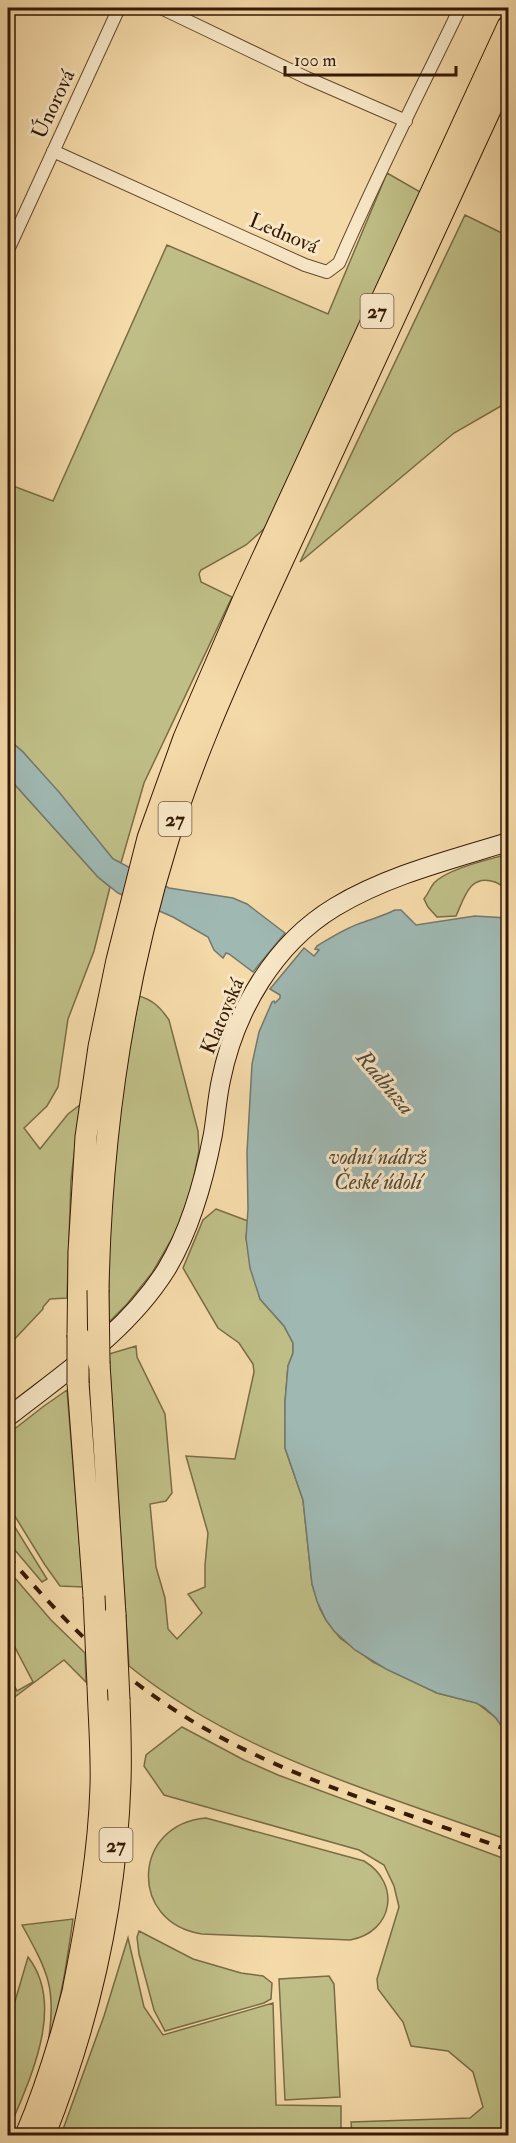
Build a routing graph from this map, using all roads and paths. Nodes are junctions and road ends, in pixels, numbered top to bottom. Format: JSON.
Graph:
{"nodes":[{"id":1,"x":119,"y":8,"type":"edge"},
{"id":2,"x":161,"y":8,"type":"edge"},
{"id":3,"x":459,"y":8,"type":"edge"},
{"id":4,"x":508,"y":26,"type":"edge"},
{"id":5,"x":508,"y":70,"type":"edge"},
{"id":6,"x":406,"y":122,"type":"junction"},
{"id":7,"x":53,"y":151,"type":"junction"},
{"id":8,"x":8,"y":250,"type":"edge"},
{"id":9,"x":508,"y":842,"type":"edge"},
{"id":10,"x":8,"y":1418,"type":"edge"},
{"id":11,"x":74,"y":1986,"type":"joint"},
{"id":12,"x":25,"y":2136,"type":"edge"},
{"id":13,"x":44,"y":2136,"type":"edge"}],
"edges":[{"from":1,"to":7,"type":"street","name":"Únorová"},
{"from":2,"to":6,"type":"street"},
{"from":3,"to":6,"type":"street","name":"Lednová"},
{"from":4,"to":11,"type":"highway","number":"27","bridge":true},
{"from":5,"to":13,"type":"highway","number":"27","bridge":true},
{"from":6,"to":7,"type":"street","name":"Lednová"},
{"from":7,"to":8,"type":"street","name":"Únorová"},
{"from":9,"to":10,"type":"main road","name":"Klatovská"},
{"from":11,"to":12,"type":"main road","number":"27"}]}
